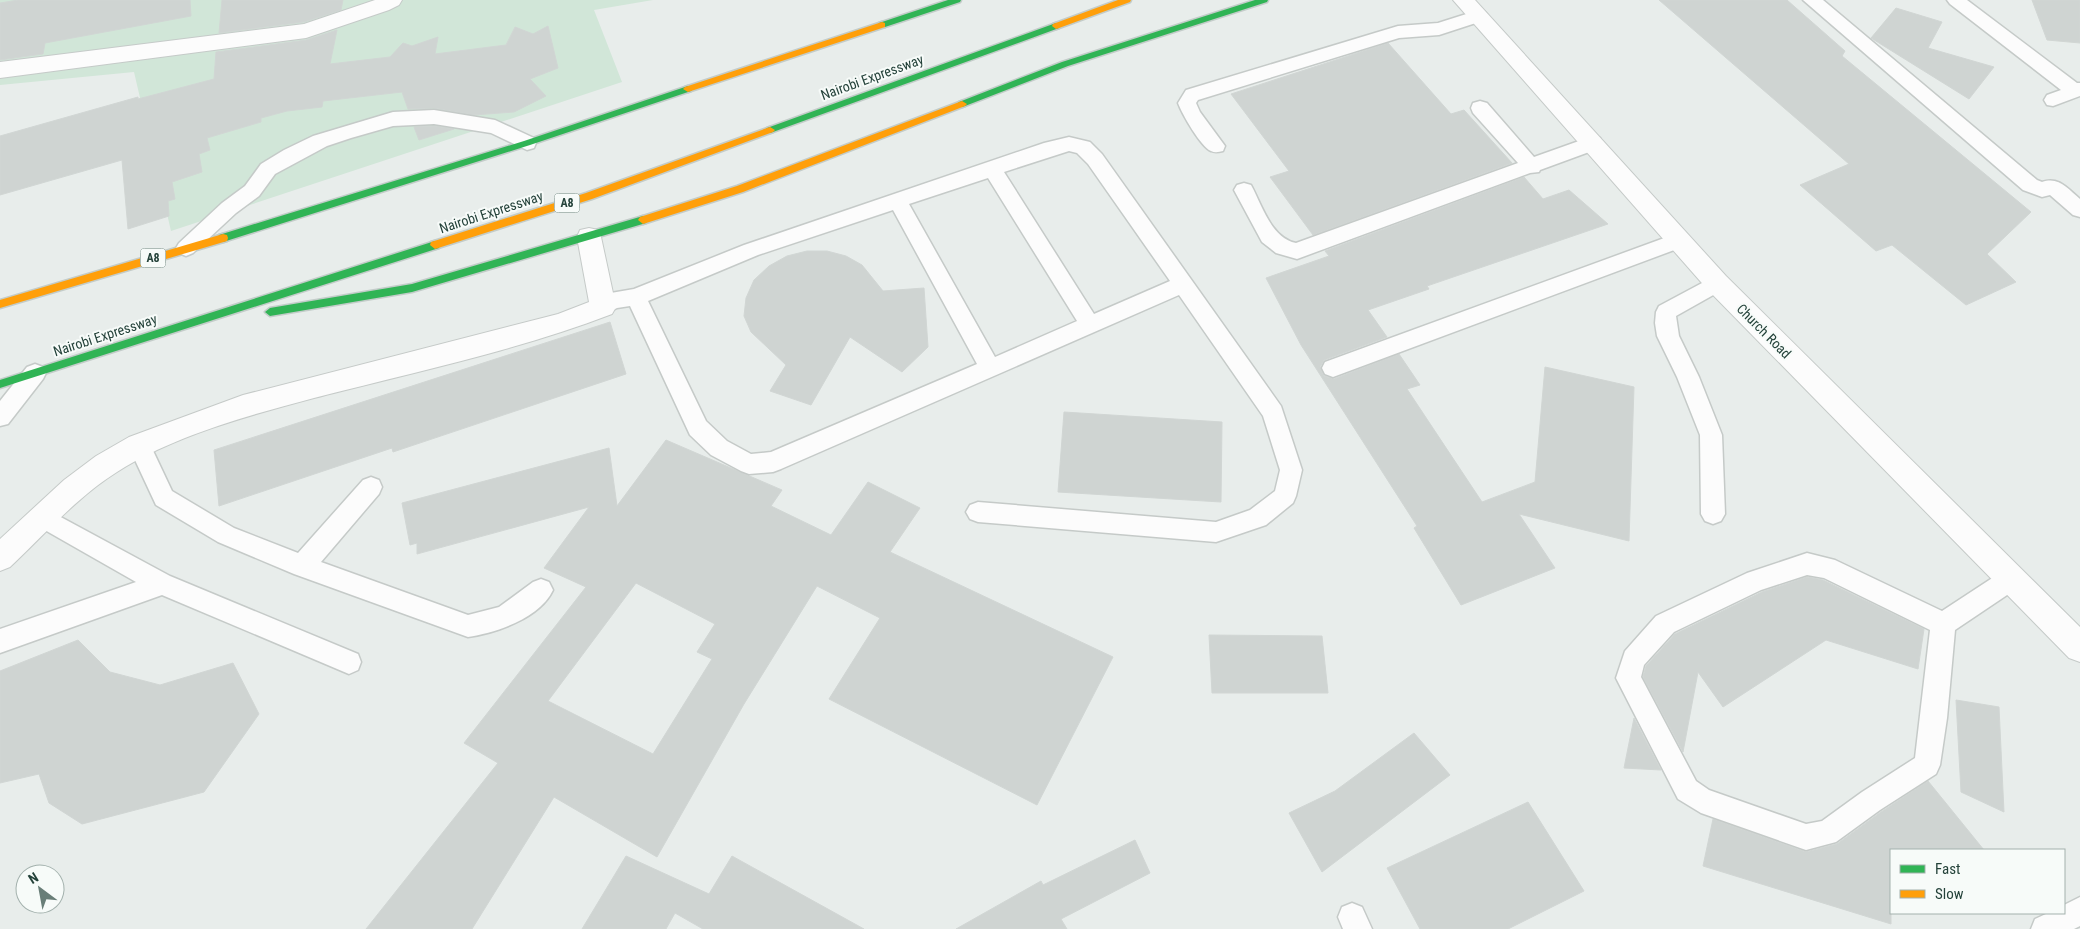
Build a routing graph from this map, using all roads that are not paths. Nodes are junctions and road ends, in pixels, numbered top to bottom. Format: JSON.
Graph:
{"nodes":[{"id":1,"x":392,"y":0,"type":"edge"},
{"id":2,"x":957,"y":0,"type":"edge"},
{"id":3,"x":1127,"y":0,"type":"edge"},
{"id":4,"x":1264,"y":0,"type":"edge"},
{"id":5,"x":1812,"y":0,"type":"edge"},
{"id":6,"x":1956,"y":0,"type":"edge"},
{"id":7,"x":1471,"y":8,"type":"edge"},
{"id":8,"x":0,"y":70,"type":"edge"},
{"id":9,"x":2078,"y":90,"type":"edge"},
{"id":10,"x":2053,"y":100,"type":"dead end"},
{"id":11,"x":1480,"y":108,"type":"dead end"},
{"id":12,"x":527,"y":143,"type":"junction"},
{"id":13,"x":1593,"y":143,"type":"junction"},
{"id":14,"x":1216,"y":146,"type":"dead end"},
{"id":15,"x":1532,"y":167,"type":"junction"},
{"id":16,"x":992,"y":169,"type":"junction"},
{"id":17,"x":1244,"y":190,"type":"dead end"},
{"id":18,"x":898,"y":202,"type":"junction"},
{"id":19,"x":2080,"y":210,"type":"edge"},
{"id":20,"x":589,"y":237,"type":"junction"},
{"id":21,"x":1678,"y":241,"type":"junction"},
{"id":22,"x":186,"y":248,"type":"junction"},
{"id":23,"x":1717,"y":283,"type":"junction"},
{"id":24,"x":1182,"y":285,"type":"junction"},
{"id":25,"x":636,"y":297,"type":"junction"},
{"id":26,"x":0,"y":304,"type":"edge"},
{"id":27,"x":603,"y":307,"type":"junction"},
{"id":28,"x":1090,"y":325,"type":"junction"},
{"id":29,"x":172,"y":329,"type":"junction"},
{"id":30,"x":990,"y":368,"type":"junction"},
{"id":31,"x":1333,"y":368,"type":"dead end"},
{"id":32,"x":35,"y":373,"type":"junction"},
{"id":33,"x":0,"y":384,"type":"edge"},
{"id":34,"x":0,"y":417,"type":"edge"},
{"id":35,"x":139,"y":445,"type":"junction"},
{"id":36,"x":370,"y":487,"type":"dead end"},
{"id":37,"x":978,"y":512,"type":"dead end"},
{"id":38,"x":1713,"y":514,"type":"dead end"},
{"id":39,"x":44,"y":518,"type":"junction"},
{"id":40,"x":0,"y":558,"type":"edge"},
{"id":41,"x":302,"y":566,"type":"junction"},
{"id":42,"x":2011,"y":579,"type":"junction"},
{"id":43,"x":162,"y":584,"type":"junction"},
{"id":44,"x":541,"y":590,"type":"dead end"},
{"id":45,"x":1942,"y":624,"type":"junction"},
{"id":46,"x":0,"y":641,"type":"edge"},
{"id":47,"x":2080,"y":648,"type":"edge"},
{"id":48,"x":349,"y":662,"type":"dead end"},
{"id":49,"x":2080,"y":911,"type":"edge"},
{"id":50,"x":2045,"y":929,"type":"edge"}],
"edges":[{"from":1,"to":8,"type":"street"},
{"from":2,"to":12,"type":"highway","number":"A8"},
{"from":3,"to":29,"type":"highway","name":"Nairobi Expressway","number":"A8"},
{"from":4,"to":20,"type":"highway"},
{"from":5,"to":19,"type":"lane"},
{"from":6,"to":9,"type":"lane"},
{"from":7,"to":13,"type":"street","name":"Church Road"},
{"from":7,"to":14,"type":"lane"},
{"from":9,"to":10,"type":"lane"},
{"from":11,"to":15,"type":"lane"},
{"from":12,"to":22,"type":"highway","number":"A8"},
{"from":12,"to":22,"type":"lane"},
{"from":13,"to":15,"type":"lane"},
{"from":13,"to":21,"type":"street","name":"Church Road"},
{"from":15,"to":17,"type":"lane"},
{"from":16,"to":18,"type":"lane"},
{"from":16,"to":24,"type":"lane"},
{"from":16,"to":28,"type":"lane"},
{"from":18,"to":25,"type":"lane"},
{"from":18,"to":30,"type":"lane"},
{"from":20,"to":27,"type":"street"},
{"from":20,"to":29,"type":"highway"},
{"from":21,"to":23,"type":"street","name":"Church Road"},
{"from":21,"to":31,"type":"lane"},
{"from":22,"to":26,"type":"highway","number":"A8"},
{"from":23,"to":38,"type":"lane"},
{"from":23,"to":42,"type":"street","name":"Church Road"},
{"from":24,"to":28,"type":"lane"},
{"from":24,"to":37,"type":"lane"},
{"from":25,"to":27,"type":"lane"},
{"from":25,"to":30,"type":"lane"},
{"from":27,"to":35,"type":"street"},
{"from":28,"to":30,"type":"lane"},
{"from":29,"to":32,"type":"highway","name":"Nairobi Expressway","number":"A8"},
{"from":32,"to":33,"type":"highway","name":"Nairobi Expressway","number":"A8"},
{"from":32,"to":34,"type":"lane"},
{"from":35,"to":39,"type":"street"},
{"from":35,"to":41,"type":"lane"},
{"from":36,"to":41,"type":"lane"},
{"from":39,"to":40,"type":"street"},
{"from":39,"to":43,"type":"lane"},
{"from":41,"to":44,"type":"lane"},
{"from":42,"to":45,"type":"lane"},
{"from":42,"to":47,"type":"street","name":"Church Road"},
{"from":43,"to":46,"type":"lane"},
{"from":43,"to":48,"type":"lane"},
{"from":45,"to":45,"type":"lane"},
{"from":49,"to":50,"type":"lane"}]}
